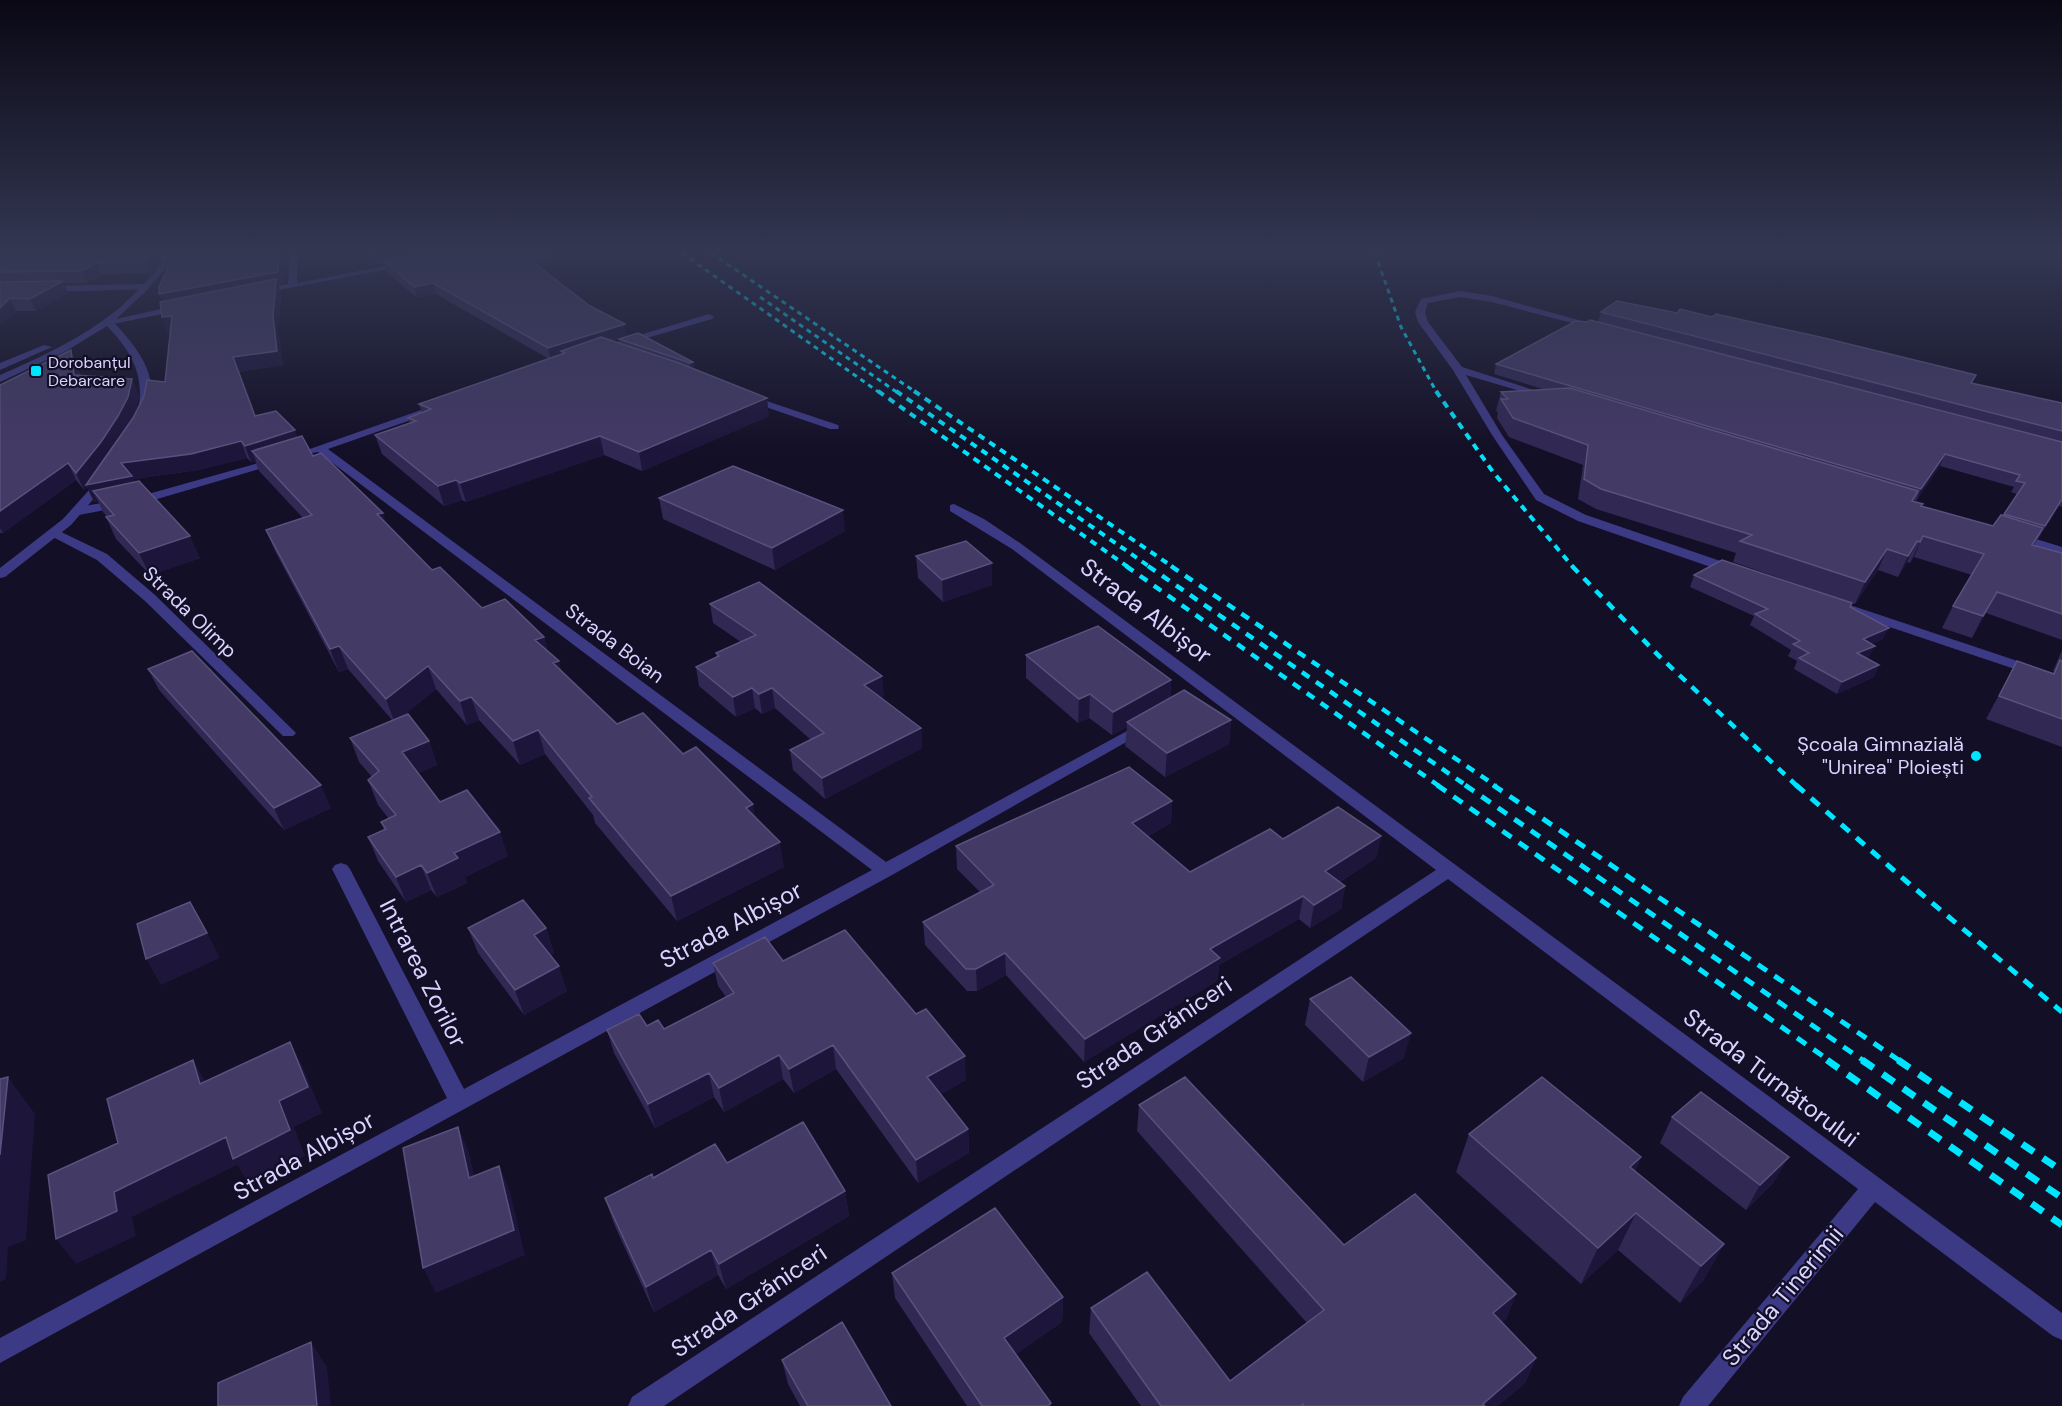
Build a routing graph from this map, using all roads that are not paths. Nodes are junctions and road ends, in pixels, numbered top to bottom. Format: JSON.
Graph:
{"nodes":[{"id":1,"x":112,"y":319,"type":"edge"},
{"id":2,"x":125,"y":319,"type":"edge"},
{"id":3,"x":704,"y":319,"type":"edge"},
{"id":4,"x":1422,"y":319,"type":"edge"},
{"id":5,"x":1567,"y":319,"type":"edge"},
{"id":6,"x":108,"y":322,"type":"junction"},
{"id":7,"x":1606,"y":329,"type":"edge"},
{"id":8,"x":625,"y":355,"type":"edge"},
{"id":9,"x":0,"y":367,"type":"edge"},
{"id":10,"x":1458,"y":369,"type":"junction"},
{"id":11,"x":0,"y":379,"type":"edge"},
{"id":12,"x":735,"y":393,"type":"edge"},
{"id":13,"x":1560,"y":400,"type":"edge"},
{"id":14,"x":449,"y":403,"type":"edge"},
{"id":15,"x":140,"y":418,"type":"edge"},
{"id":16,"x":834,"y":427,"type":"dead end"},
{"id":17,"x":320,"y":448,"type":"junction"},
{"id":18,"x":297,"y":454,"type":"edge"},
{"id":19,"x":286,"y":458,"type":"edge"},
{"id":20,"x":111,"y":470,"type":"edge"},
{"id":21,"x":954,"y":508,"type":"dead end"},
{"id":22,"x":79,"y":511,"type":"junction"},
{"id":23,"x":2000,"y":532,"type":"edge"},
{"id":24,"x":55,"y":533,"type":"junction"},
{"id":25,"x":2062,"y":550,"type":"edge"},
{"id":26,"x":0,"y":574,"type":"edge"},
{"id":27,"x":1749,"y":575,"type":"edge"},
{"id":28,"x":1827,"y":602,"type":"edge"},
{"id":29,"x":2062,"y":681,"type":"edge"},
{"id":30,"x":1209,"y":691,"type":"junction"},
{"id":31,"x":1188,"y":702,"type":"edge"},
{"id":32,"x":1157,"y":720,"type":"edge"},
{"id":33,"x":288,"y":733,"type":"dead end"},
{"id":34,"x":342,"y":869,"type":"dead end"},
{"id":35,"x":1449,"y":870,"type":"junction"},
{"id":36,"x":886,"y":871,"type":"junction"},
{"id":37,"x":459,"y":1100,"type":"junction"},
{"id":38,"x":1874,"y":1187,"type":"junction"},
{"id":39,"x":2062,"y":1328,"type":"edge"},
{"id":40,"x":0,"y":1351,"type":"edge"},
{"id":41,"x":641,"y":1406,"type":"edge"},
{"id":42,"x":1692,"y":1406,"type":"edge"}],
"edges":[{"from":1,"to":6,"type":"street"},
{"from":2,"to":6,"type":"street"},
{"from":3,"to":8,"type":"street"},
{"from":4,"to":10,"type":"street"},
{"from":5,"to":7,"type":"street"},
{"from":6,"to":9,"type":"street"},
{"from":6,"to":11,"type":"street"},
{"from":6,"to":15,"type":"street"},
{"from":10,"to":13,"type":"street"},
{"from":10,"to":27,"type":"street"},
{"from":12,"to":16,"type":"street"},
{"from":14,"to":17,"type":"street"},
{"from":17,"to":18,"type":"street"},
{"from":17,"to":36,"type":"street","name":"Strada Boian"},
{"from":19,"to":22,"type":"street"},
{"from":20,"to":22,"type":"street"},
{"from":21,"to":30,"type":"street","name":"Strada Albișor"},
{"from":22,"to":24,"type":"street"},
{"from":23,"to":25,"type":"street"},
{"from":24,"to":26,"type":"street"},
{"from":24,"to":33,"type":"street","name":"Strada Olimp"},
{"from":28,"to":29,"type":"street"},
{"from":30,"to":31,"type":"street","name":"Strada Albișor"},
{"from":30,"to":35,"type":"street"},
{"from":32,"to":36,"type":"street","name":"Strada Albișor"},
{"from":34,"to":37,"type":"street","name":"Intrarea Zorilor"},
{"from":35,"to":38,"type":"street","name":"Strada Turnătorului"},
{"from":35,"to":41,"type":"street","name":"Strada Grăniceri"},
{"from":36,"to":37,"type":"street","name":"Strada Albișor"},
{"from":37,"to":40,"type":"street","name":"Strada Albișor"},
{"from":38,"to":39,"type":"street","name":"Strada Turnătorului"},
{"from":38,"to":42,"type":"street","name":"Strada Tinerimii"}]}
